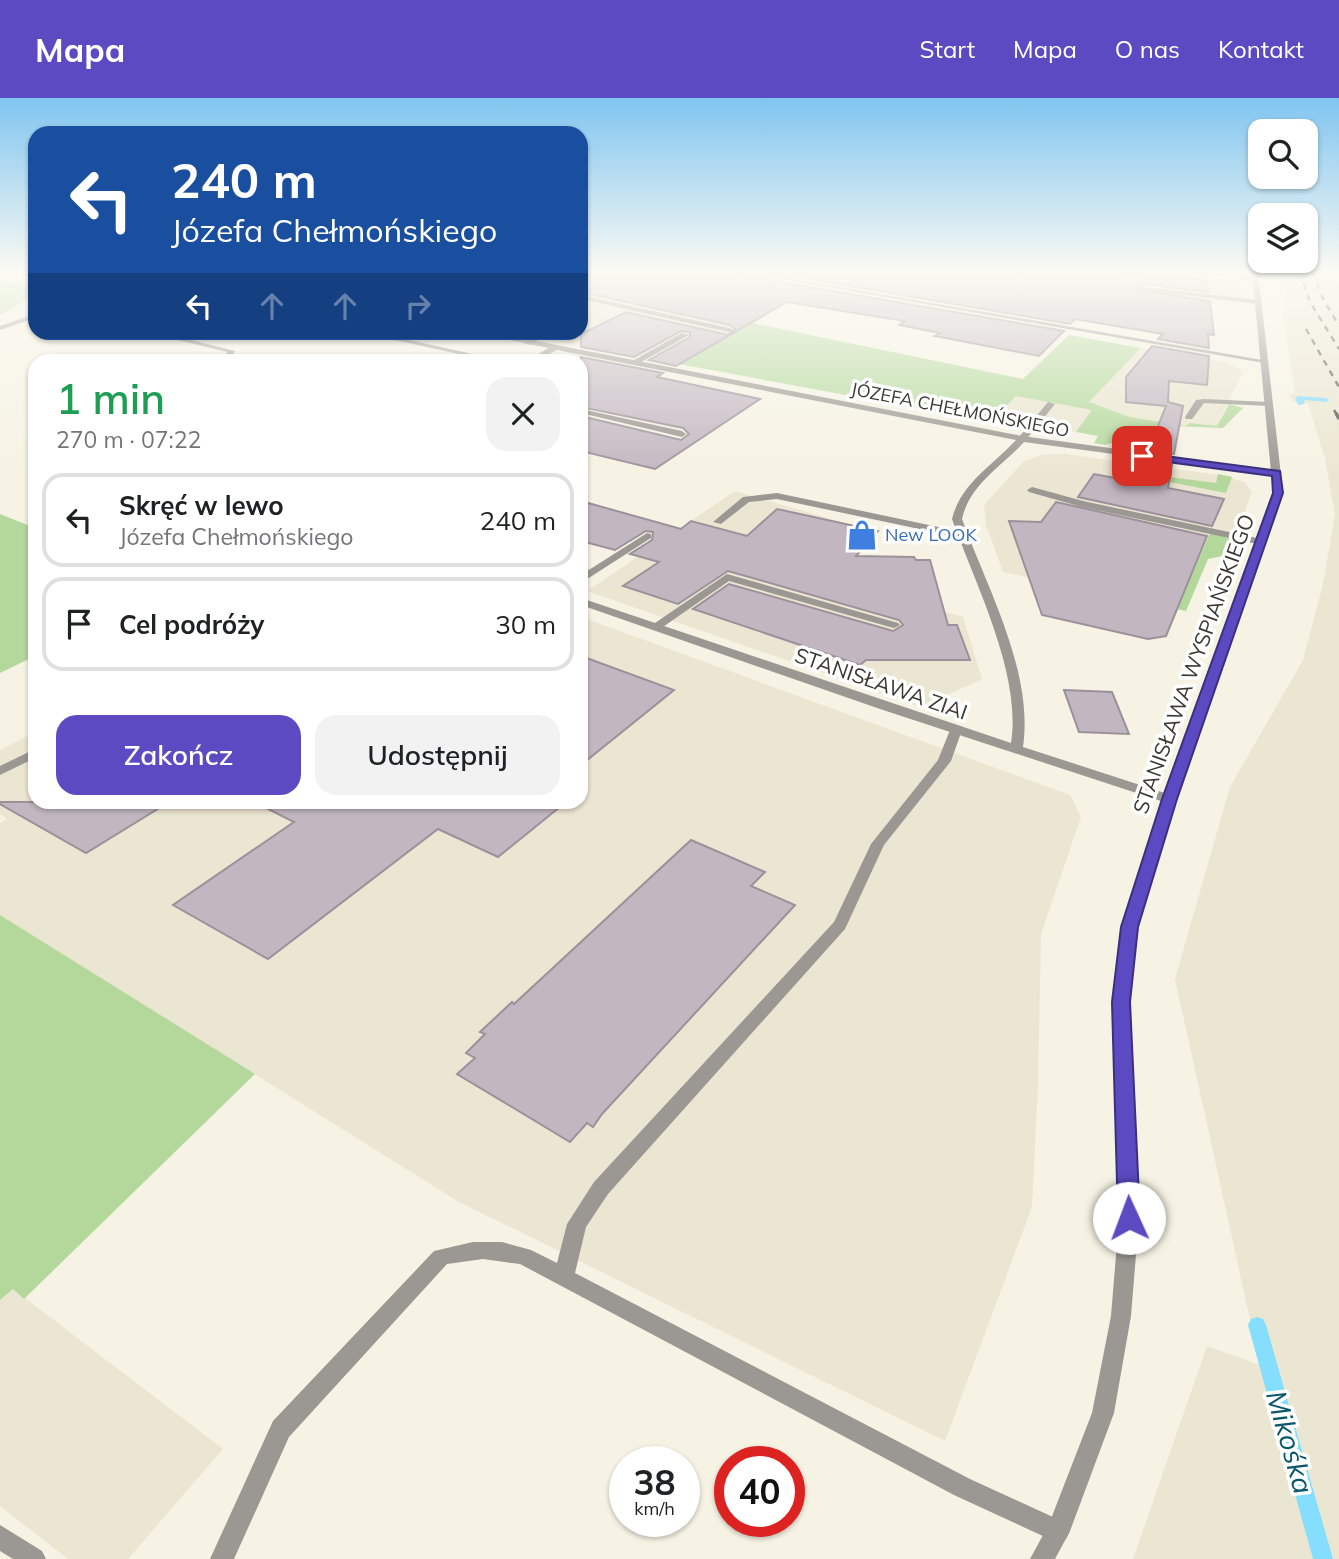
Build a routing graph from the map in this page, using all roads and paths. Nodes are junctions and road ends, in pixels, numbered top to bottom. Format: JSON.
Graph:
{"nodes":[{"id":1,"x":184,"y":340,"type":"edge"},
{"id":2,"x":400,"y":340,"type":"edge"},
{"id":3,"x":518,"y":340,"type":"edge"},
{"id":4,"x":531,"y":340,"type":"edge"},
{"id":5,"x":675,"y":340,"type":"edge"},
{"id":6,"x":1138,"y":340,"type":"edge"},
{"id":7,"x":1263,"y":340,"type":"edge"},
{"id":8,"x":527,"y":342,"type":"junction"},
{"id":9,"x":555,"y":348,"type":"junction"},
{"id":10,"x":230,"y":354,"type":"edge"},
{"id":11,"x":466,"y":354,"type":"edge"},
{"id":12,"x":544,"y":354,"type":"edge"},
{"id":13,"x":586,"y":354,"type":"edge"},
{"id":14,"x":588,"y":354,"type":"edge"},
{"id":15,"x":1265,"y":362,"type":"junction"},
{"id":16,"x":633,"y":363,"type":"junction"},
{"id":17,"x":1051,"y":404,"type":"dead end"},
{"id":18,"x":1269,"y":404,"type":"junction"},
{"id":19,"x":588,"y":413,"type":"edge"},
{"id":20,"x":1189,"y":417,"type":"dead end"},
{"id":21,"x":682,"y":434,"type":"dead end"},
{"id":22,"x":1022,"y":439,"type":"junction"},
{"id":23,"x":1277,"y":473,"type":"junction"},
{"id":24,"x":1032,"y":490,"type":"dead end"},
{"id":25,"x":718,"y":522,"type":"dead end"},
{"id":26,"x":962,"y":535,"type":"junction"},
{"id":27,"x":647,"y":536,"type":"dead end"},
{"id":28,"x":1262,"y":542,"type":"junction"},
{"id":29,"x":588,"y":575,"type":"edge"},
{"id":30,"x":588,"y":603,"type":"edge"},
{"id":31,"x":894,"y":625,"type":"dead end"},
{"id":32,"x":656,"y":627,"type":"junction"},
{"id":33,"x":956,"y":730,"type":"junction"},
{"id":34,"x":1016,"y":750,"type":"junction"},
{"id":35,"x":28,"y":757,"type":"edge"},
{"id":36,"x":0,"y":771,"type":"edge"},
{"id":37,"x":1169,"y":799,"type":"junction"},
{"id":38,"x":564,"y":1276,"type":"junction"},
{"id":39,"x":1058,"y":1531,"type":"junction"},
{"id":40,"x":0,"y":1537,"type":"edge"},
{"id":41,"x":34,"y":1559,"type":"edge"},
{"id":42,"x":222,"y":1559,"type":"edge"},
{"id":43,"x":1042,"y":1559,"type":"edge"}],
"edges":[{"from":1,"to":10,"type":"street"},
{"from":2,"to":11,"type":"street"},
{"from":3,"to":8,"type":"street","name":"JÓZEFA CHEŁMOŃSKIEGO"},
{"from":4,"to":8,"type":"street"},
{"from":5,"to":16,"type":"street"},
{"from":6,"to":15,"type":"street"},
{"from":7,"to":15,"type":"street","name":"STANISŁAWA WYSPIAŃSKIEGO"},
{"from":8,"to":9,"type":"street","name":"JÓZEFA CHEŁMOŃSKIEGO"},
{"from":9,"to":12,"type":"street"},
{"from":9,"to":13,"type":"street","name":"JÓZEFA CHEŁMOŃSKIEGO"},
{"from":14,"to":16,"type":"street","name":"JÓZEFA CHEŁMOŃSKIEGO"},
{"from":15,"to":18,"type":"street","name":"STANISŁAWA WYSPIAŃSKIEGO"},
{"from":16,"to":22,"type":"street","name":"JÓZEFA CHEŁMOŃSKIEGO"},
{"from":17,"to":22,"type":"street"},
{"from":18,"to":20,"type":"street"},
{"from":18,"to":23,"type":"street","name":"STANISŁAWA WYSPIAŃSKIEGO"},
{"from":19,"to":21,"type":"street"},
{"from":22,"to":23,"type":"street","name":"JÓZEFA CHEŁMOŃSKIEGO"},
{"from":22,"to":26,"type":"street"},
{"from":23,"to":28,"type":"street","name":"STANISŁAWA WYSPIAŃSKIEGO"},
{"from":24,"to":28,"type":"street"},
{"from":25,"to":26,"type":"street"},
{"from":26,"to":34,"type":"street"},
{"from":27,"to":29,"type":"street"},
{"from":28,"to":37,"type":"street","name":"STANISŁAWA WYSPIAŃSKIEGO"},
{"from":30,"to":32,"type":"street","name":"STANISŁAWA ZIAI"},
{"from":31,"to":32,"type":"street"},
{"from":32,"to":33,"type":"street","name":"STANISŁAWA ZIAI"},
{"from":33,"to":34,"type":"street","name":"STANISŁAWA ZIAI"},
{"from":33,"to":38,"type":"street"},
{"from":34,"to":37,"type":"street","name":"STANISŁAWA ZIAI"},
{"from":35,"to":36,"type":"street"},
{"from":37,"to":39,"type":"street","name":"STANISŁAWA WYSPIAŃSKIEGO"},
{"from":38,"to":39,"type":"street"},
{"from":38,"to":42,"type":"street"},
{"from":39,"to":43,"type":"street","name":"STANISŁAWA WYSPIAŃSKIEGO"},
{"from":40,"to":41,"type":"street"}]}
